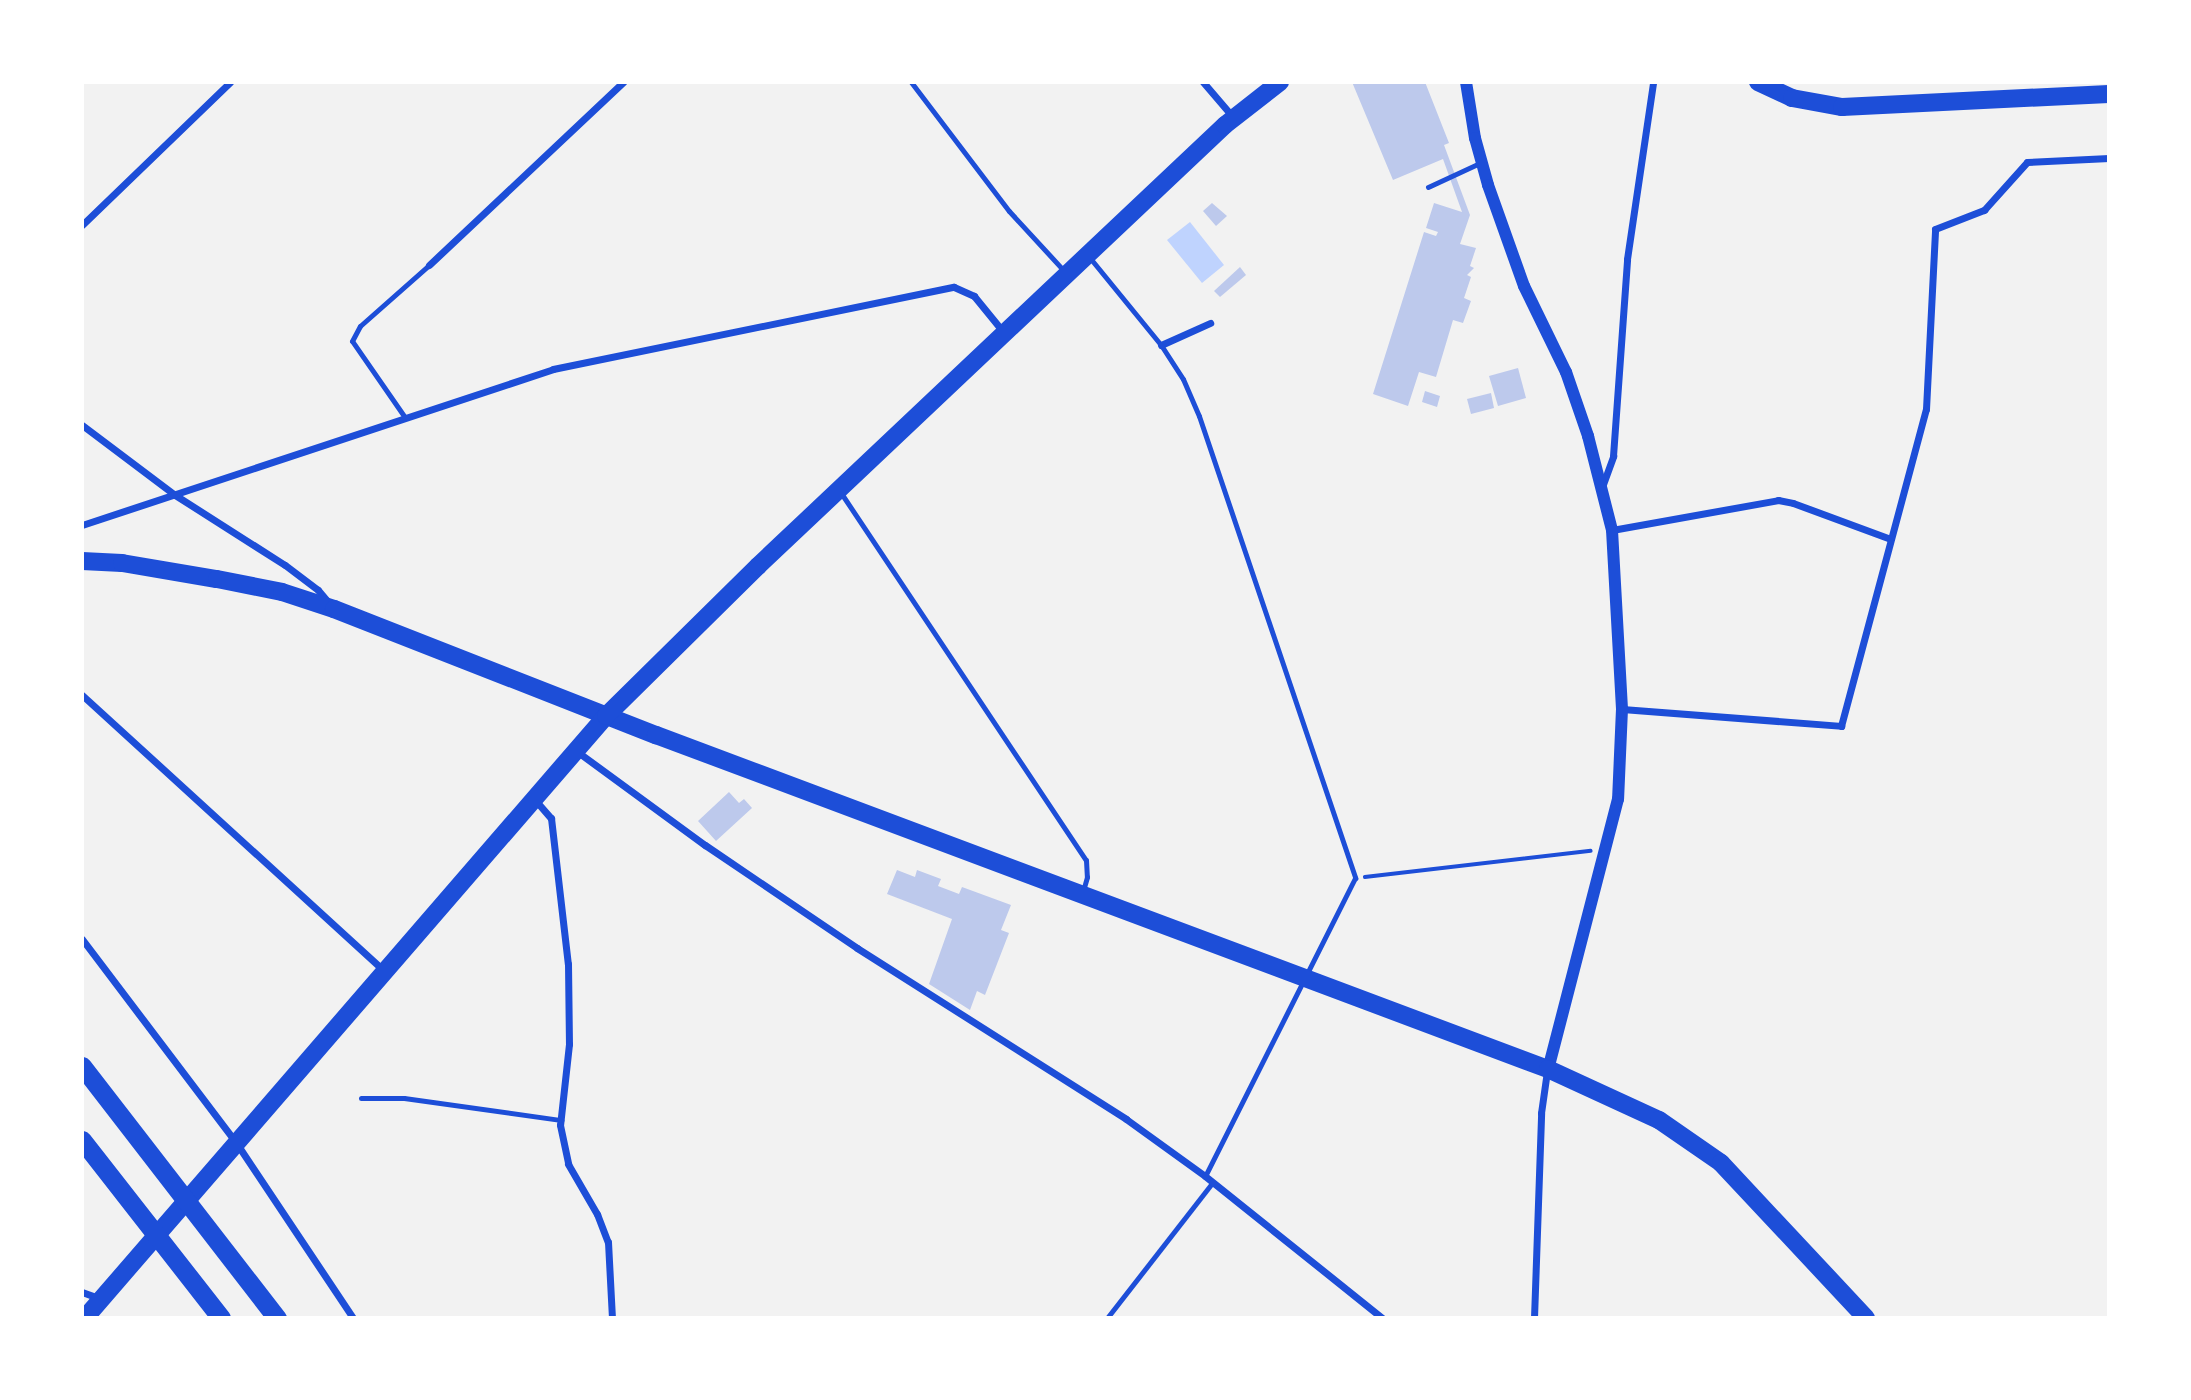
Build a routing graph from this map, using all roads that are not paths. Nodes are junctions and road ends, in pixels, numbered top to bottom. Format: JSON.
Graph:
{"nodes":[{"id":1,"x":230,"y":82,"type":"edge"},
{"id":2,"x":624,"y":82,"type":"edge"},
{"id":3,"x":911,"y":82,"type":"edge"},
{"id":4,"x":1203,"y":82,"type":"edge"},
{"id":5,"x":1280,"y":82,"type":"edge"},
{"id":6,"x":1466,"y":82,"type":"edge"},
{"id":7,"x":1653,"y":82,"type":"edge"},
{"id":8,"x":1758,"y":82,"type":"edge"},
{"id":9,"x":2109,"y":94,"type":"edge"},
{"id":10,"x":1234,"y":117,"type":"junction"},
{"id":11,"x":2109,"y":158,"type":"edge"},
{"id":12,"x":1482,"y":162,"type":"junction"},
{"id":13,"x":1428,"y":187,"type":"dead end"},
{"id":14,"x":82,"y":225,"type":"edge"},
{"id":15,"x":1088,"y":256,"type":"junction"},
{"id":16,"x":429,"y":265,"type":"joint"},
{"id":17,"x":1068,"y":276,"type":"junction"},
{"id":18,"x":1210,"y":323,"type":"dead end"},
{"id":19,"x":1006,"y":335,"type":"junction"},
{"id":20,"x":1161,"y":345,"type":"junction"},
{"id":21,"x":404,"y":416,"type":"junction"},
{"id":22,"x":82,"y":425,"type":"edge"},
{"id":23,"x":1601,"y":489,"type":"junction"},
{"id":24,"x":839,"y":491,"type":"junction"},
{"id":25,"x":175,"y":495,"type":"junction"},
{"id":26,"x":82,"y":525,"type":"edge"},
{"id":27,"x":1612,"y":530,"type":"junction"},
{"id":28,"x":1891,"y":539,"type":"junction"},
{"id":29,"x":82,"y":561,"type":"edge"},
{"id":30,"x":334,"y":610,"type":"junction"},
{"id":31,"x":82,"y":695,"type":"edge"},
{"id":32,"x":1622,"y":709,"type":"junction"},
{"id":33,"x":606,"y":716,"type":"junction"},
{"id":34,"x":575,"y":750,"type":"junction"},
{"id":35,"x":533,"y":797,"type":"junction"},
{"id":36,"x":1082,"y":896,"type":"junction"},
{"id":37,"x":82,"y":939,"type":"edge"},
{"id":38,"x":383,"y":970,"type":"junction"},
{"id":39,"x":1302,"y":978,"type":"junction"},
{"id":40,"x":82,"y":1059,"type":"edge"},
{"id":41,"x":82,"y":1066,"type":"edge"},
{"id":42,"x":1548,"y":1069,"type":"junction"},
{"id":43,"x":361,"y":1098,"type":"dead end"},
{"id":44,"x":561,"y":1120,"type":"junction"},
{"id":45,"x":124,"y":1121,"type":"junction"},
{"id":46,"x":82,"y":1140,"type":"edge"},
{"id":47,"x":237,"y":1144,"type":"junction"},
{"id":48,"x":1205,"y":1176,"type":"junction"},
{"id":49,"x":1213,"y":1182,"type":"junction"},
{"id":50,"x":82,"y":1292,"type":"edge"},
{"id":51,"x":101,"y":1299,"type":"junction"},
{"id":52,"x":85,"y":1318,"type":"edge"},
{"id":53,"x":221,"y":1318,"type":"edge"},
{"id":54,"x":277,"y":1318,"type":"edge"},
{"id":55,"x":353,"y":1318,"type":"edge"},
{"id":56,"x":612,"y":1318,"type":"edge"},
{"id":57,"x":1107,"y":1318,"type":"edge"},
{"id":58,"x":1382,"y":1318,"type":"edge"},
{"id":59,"x":1534,"y":1318,"type":"edge"},
{"id":60,"x":1866,"y":1318,"type":"edge"}],
"edges":[{"from":1,"to":14,"type":"street"},
{"from":2,"to":16,"type":"street"},
{"from":3,"to":17,"type":"lane"},
{"from":4,"to":10,"type":"street"},
{"from":5,"to":10,"type":"main road"},
{"from":6,"to":12,"type":"street"},
{"from":7,"to":23,"type":"street"},
{"from":8,"to":9,"type":"main road"},
{"from":10,"to":15,"type":"main road"},
{"from":11,"to":28,"type":"street"},
{"from":12,"to":13,"type":"lane"},
{"from":12,"to":23,"type":"street"},
{"from":15,"to":17,"type":"main road"},
{"from":15,"to":20,"type":"lane"},
{"from":16,"to":21,"type":"lane"},
{"from":17,"to":19,"type":"main road"},
{"from":18,"to":20,"type":"street"},
{"from":19,"to":21,"type":"street"},
{"from":19,"to":24,"type":"main road"},
{"from":20,"to":39,"type":"lane"},
{"from":21,"to":25,"type":"street"},
{"from":22,"to":25,"type":"street"},
{"from":23,"to":27,"type":"street"},
{"from":24,"to":33,"type":"main road"},
{"from":24,"to":36,"type":"lane"},
{"from":25,"to":26,"type":"street"},
{"from":25,"to":30,"type":"street"},
{"from":27,"to":28,"type":"street"},
{"from":27,"to":32,"type":"street"},
{"from":28,"to":32,"type":"street"},
{"from":29,"to":30,"type":"main road"},
{"from":30,"to":33,"type":"main road"},
{"from":31,"to":38,"type":"street"},
{"from":32,"to":42,"type":"street"},
{"from":33,"to":34,"type":"main road"},
{"from":33,"to":36,"type":"main road"},
{"from":34,"to":35,"type":"main road"},
{"from":34,"to":48,"type":"street"},
{"from":35,"to":38,"type":"main road"},
{"from":35,"to":44,"type":"street"},
{"from":36,"to":39,"type":"main road"},
{"from":37,"to":47,"type":"street"},
{"from":38,"to":47,"type":"main road"},
{"from":39,"to":42,"type":"main road"},
{"from":39,"to":48,"type":"lane"},
{"from":40,"to":45,"type":"highway"},
{"from":41,"to":45,"type":"highway"},
{"from":42,"to":59,"type":"street"},
{"from":42,"to":60,"type":"main road"},
{"from":43,"to":44,"type":"lane"},
{"from":44,"to":56,"type":"street"},
{"from":45,"to":54,"type":"highway"},
{"from":46,"to":53,"type":"highway"},
{"from":47,"to":51,"type":"main road"},
{"from":47,"to":55,"type":"street"},
{"from":48,"to":49,"type":"street"},
{"from":49,"to":57,"type":"lane"},
{"from":49,"to":58,"type":"street"},
{"from":50,"to":51,"type":"street"},
{"from":51,"to":52,"type":"main road"}]}
